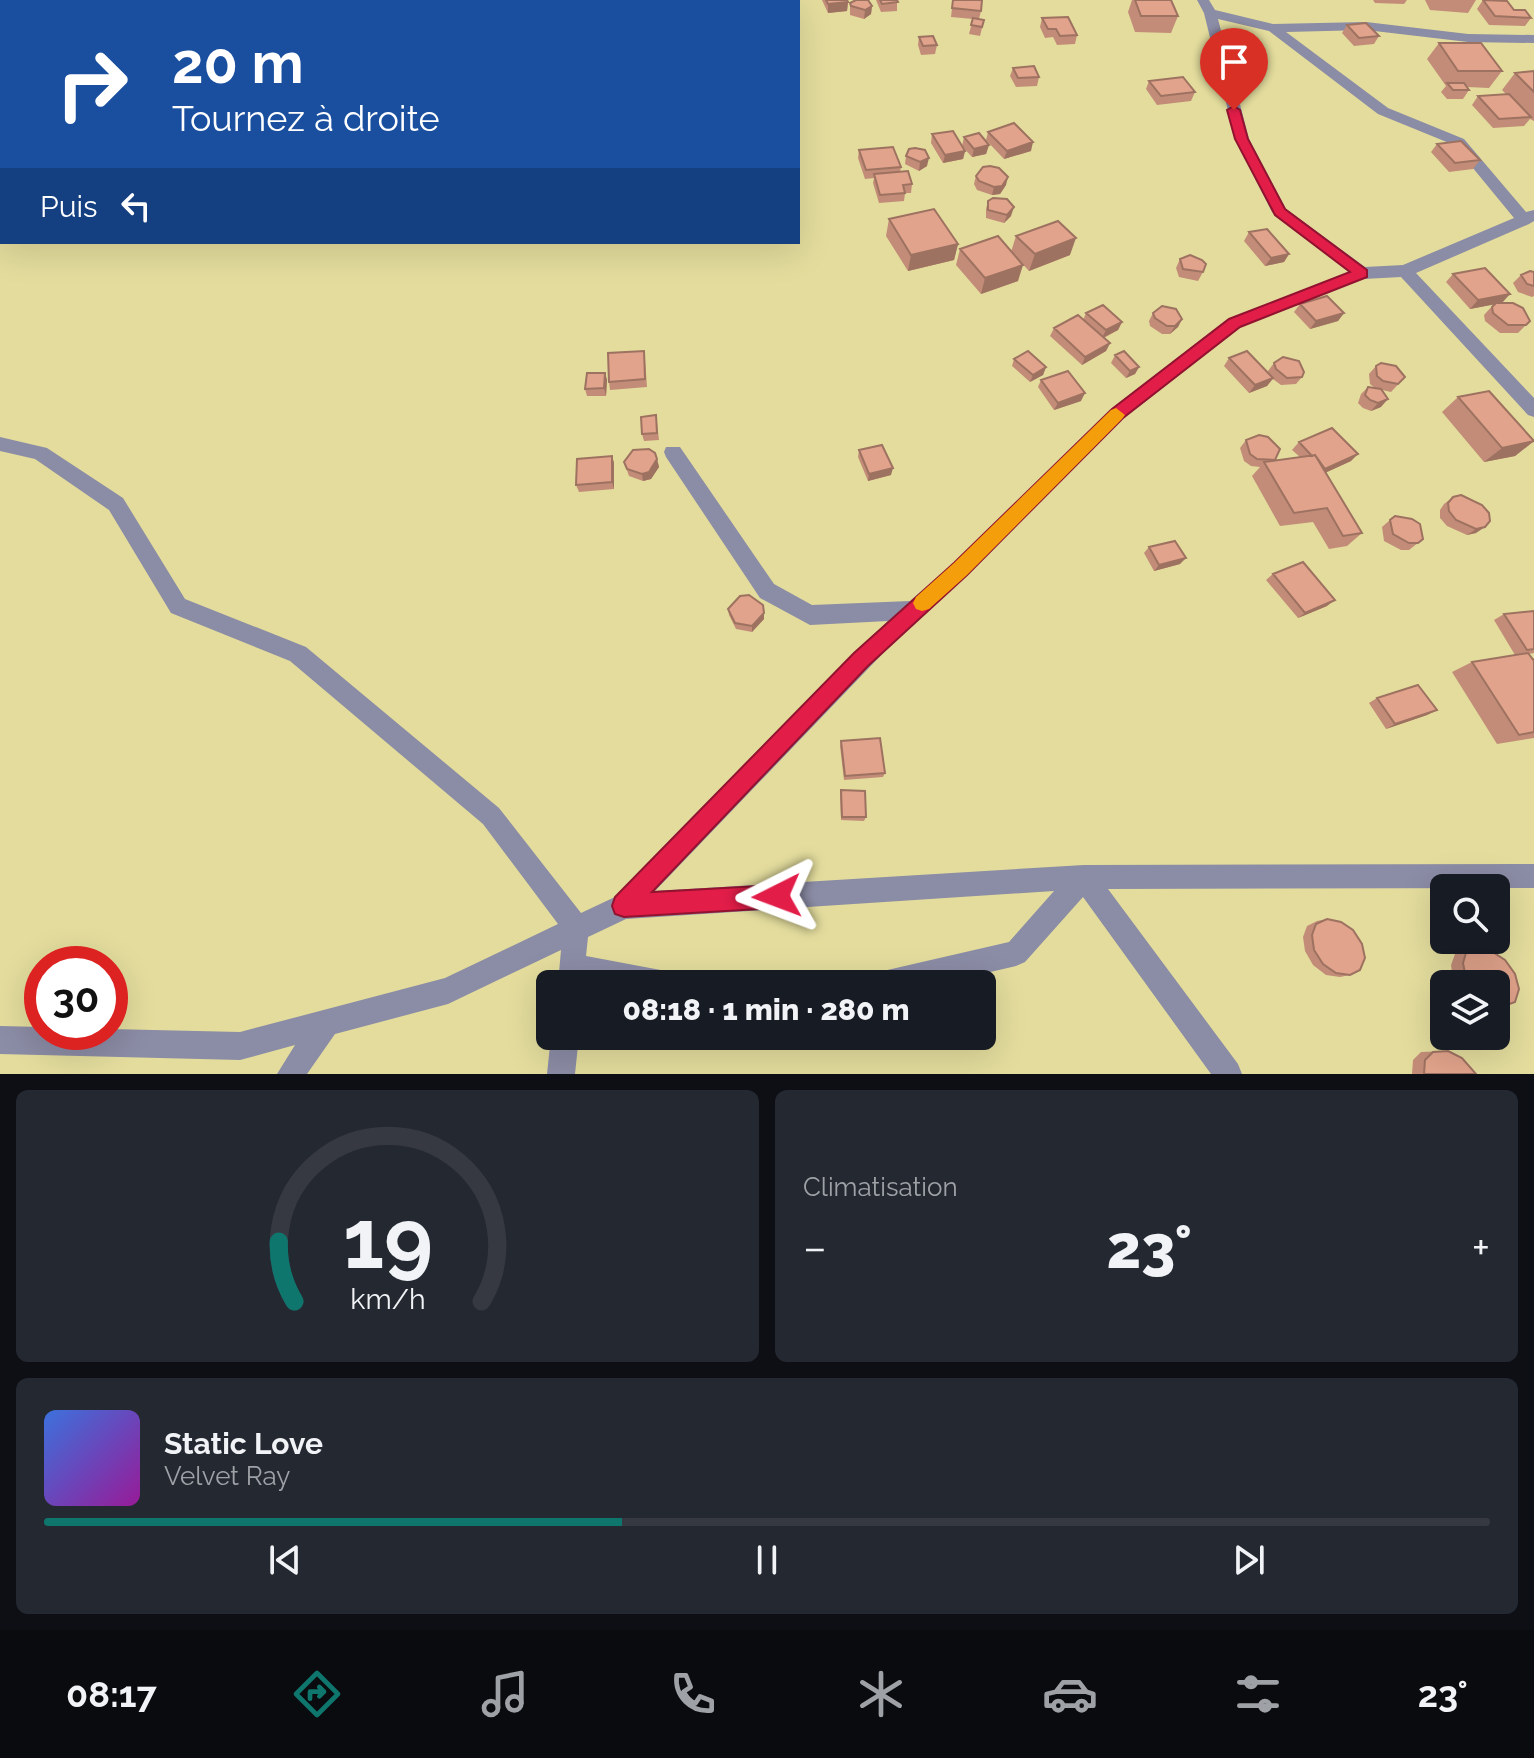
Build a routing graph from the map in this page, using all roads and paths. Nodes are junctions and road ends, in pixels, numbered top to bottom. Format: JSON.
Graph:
{"nodes":[{"id":1,"x":1207,"y":7,"type":"edge"},
{"id":2,"x":1273,"y":28,"type":"junction"},
{"id":3,"x":1534,"y":39,"type":"edge"},
{"id":4,"x":1529,"y":217,"type":"edge"},
{"id":5,"x":1405,"y":271,"type":"junction"},
{"id":6,"x":1362,"y":273,"type":"junction"},
{"id":7,"x":1534,"y":410,"type":"edge"},
{"id":8,"x":0,"y":444,"type":"edge"},
{"id":9,"x":673,"y":452,"type":"dead end"},
{"id":10,"x":913,"y":610,"type":"junction"},
{"id":11,"x":1534,"y":876,"type":"edge"},
{"id":12,"x":1084,"y":877,"type":"junction"},
{"id":13,"x":624,"y":906,"type":"junction"},
{"id":14,"x":576,"y":927,"type":"junction"},
{"id":15,"x":572,"y":970,"type":"edge"},
{"id":16,"x":943,"y":970,"type":"edge"},
{"id":17,"x":327,"y":1022,"type":"junction"},
{"id":18,"x":0,"y":1040,"type":"edge"},
{"id":19,"x":564,"y":1050,"type":"edge"},
{"id":20,"x":291,"y":1074,"type":"edge"},
{"id":21,"x":561,"y":1074,"type":"edge"},
{"id":22,"x":1228,"y":1074,"type":"edge"}],
"edges":[{"from":1,"to":2,"type":"street"},
{"from":1,"to":6,"type":"street"},
{"from":2,"to":3,"type":"street"},
{"from":2,"to":4,"type":"street"},
{"from":4,"to":5,"type":"street"},
{"from":5,"to":6,"type":"street"},
{"from":5,"to":7,"type":"street"},
{"from":6,"to":10,"type":"street"},
{"from":8,"to":14,"type":"street"},
{"from":9,"to":10,"type":"street"},
{"from":10,"to":13,"type":"street"},
{"from":11,"to":12,"type":"street"},
{"from":12,"to":13,"type":"street"},
{"from":12,"to":16,"type":"street"},
{"from":12,"to":22,"type":"street"},
{"from":13,"to":14,"type":"street"},
{"from":14,"to":15,"type":"street"},
{"from":14,"to":17,"type":"street"},
{"from":17,"to":18,"type":"street"},
{"from":17,"to":20,"type":"street"},
{"from":19,"to":21,"type":"street"}]}
